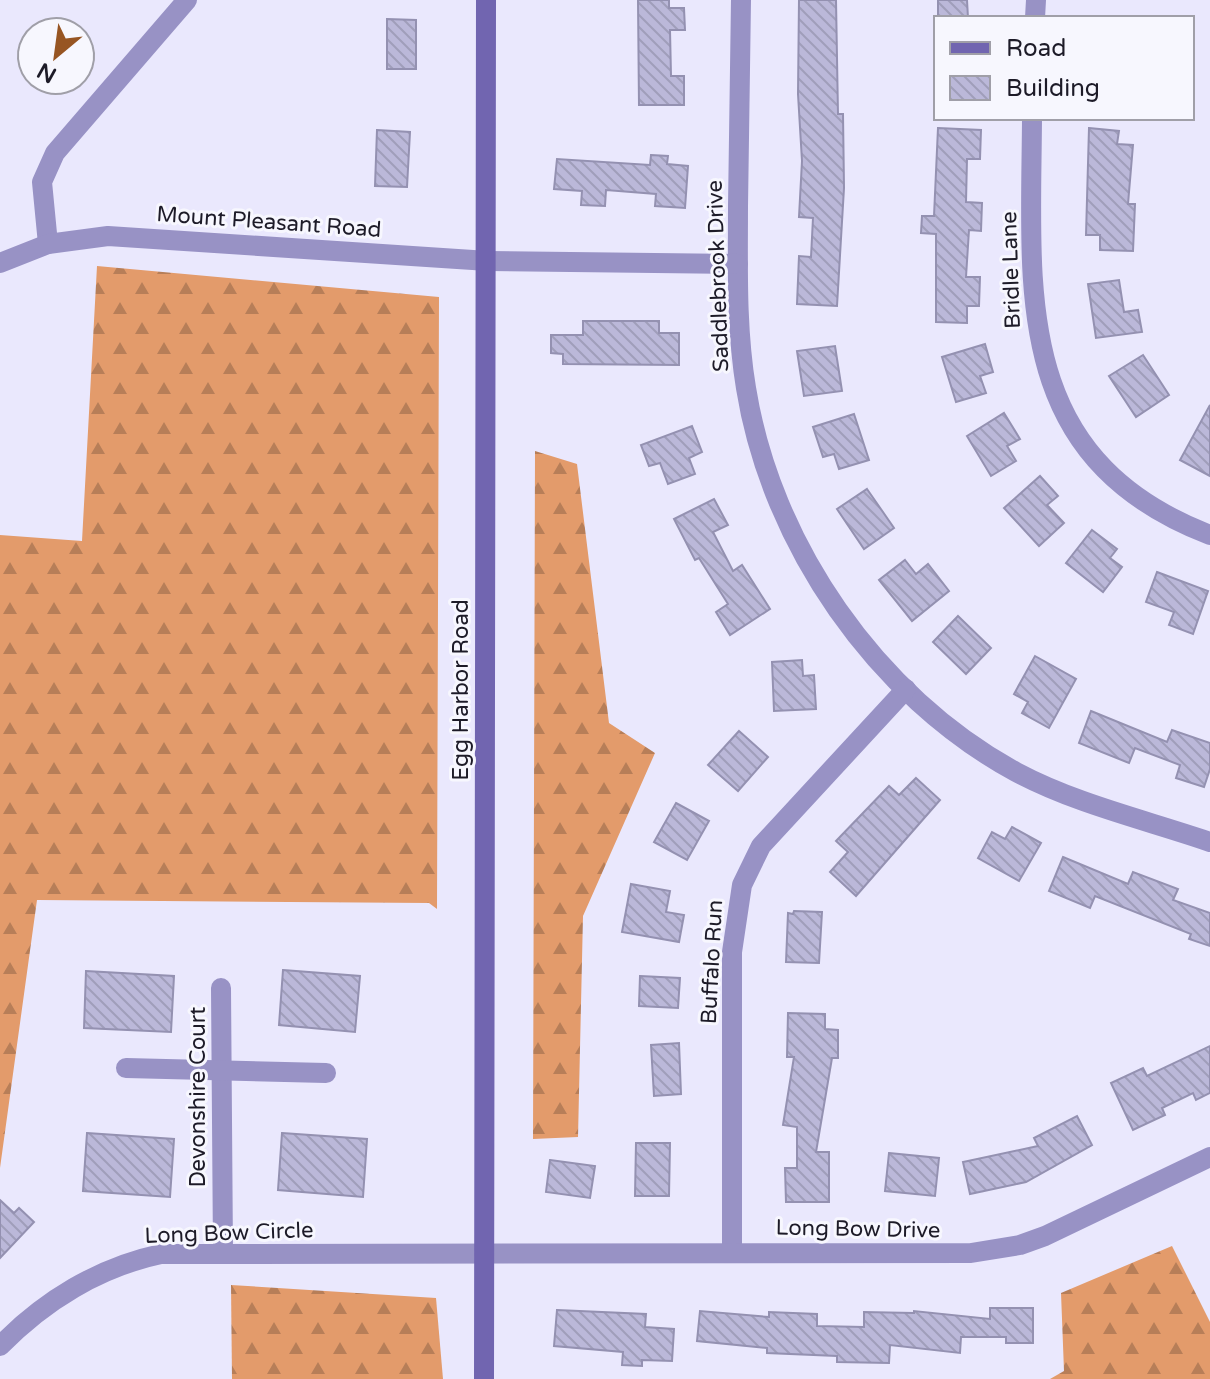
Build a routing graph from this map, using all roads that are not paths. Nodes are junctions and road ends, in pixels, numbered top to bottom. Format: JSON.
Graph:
{"nodes":[{"id":1,"x":187,"y":0,"type":"edge"},
{"id":2,"x":486,"y":0,"type":"edge"},
{"id":3,"x":741,"y":0,"type":"edge"},
{"id":4,"x":1032,"y":120,"type":"edge"},
{"id":5,"x":48,"y":244,"type":"junction"},
{"id":6,"x":488,"y":261,"type":"junction"},
{"id":7,"x":0,"y":263,"type":"edge"},
{"id":8,"x":738,"y":264,"type":"junction"},
{"id":9,"x":1210,"y":535,"type":"edge"},
{"id":10,"x":906,"y":689,"type":"junction"},
{"id":11,"x":1210,"y":842,"type":"edge"},
{"id":12,"x":221,"y":988,"type":"dead end"},
{"id":13,"x":126,"y":1068,"type":"dead end"},
{"id":14,"x":221,"y":1071,"type":"junction"},
{"id":15,"x":326,"y":1073,"type":"dead end"},
{"id":16,"x":1210,"y":1157,"type":"edge"},
{"id":17,"x":486,"y":1252,"type":"junction"},
{"id":18,"x":732,"y":1252,"type":"junction"},
{"id":19,"x":223,"y":1253,"type":"junction"},
{"id":20,"x":0,"y":1346,"type":"edge"},
{"id":21,"x":484,"y":1379,"type":"edge"}],
"edges":[{"from":1,"to":5,"type":"street"},
{"from":2,"to":6,"type":"main road","name":"Egg Harbor Road"},
{"from":3,"to":8,"type":"street","name":"Saddlebrook Drive"},
{"from":4,"to":9,"type":"street","name":"Bridle Lane"},
{"from":5,"to":6,"type":"street","name":"Mount Pleasant Road"},
{"from":5,"to":7,"type":"street","name":"Mount Pleasant Road"},
{"from":6,"to":8,"type":"street","name":"Mount Pleasant Road"},
{"from":6,"to":17,"type":"main road","name":"Egg Harbor Road"},
{"from":8,"to":10,"type":"street","name":"Saddlebrook Drive"},
{"from":10,"to":11,"type":"street","name":"Saddlebrook Drive"},
{"from":10,"to":18,"type":"street","name":"Buffalo Run"},
{"from":12,"to":14,"type":"street","name":"Devonshire Court"},
{"from":13,"to":14,"type":"street"},
{"from":14,"to":15,"type":"street"},
{"from":14,"to":19,"type":"street","name":"Devonshire Court"},
{"from":16,"to":18,"type":"street","name":"Long Bow Drive"},
{"from":17,"to":18,"type":"street","name":"Long Bow Drive"},
{"from":17,"to":19,"type":"street","name":"Long Bow Circle"},
{"from":17,"to":21,"type":"main road","name":"Egg Harbor Road"},
{"from":19,"to":20,"type":"street","name":"Long Bow Circle"}]}
